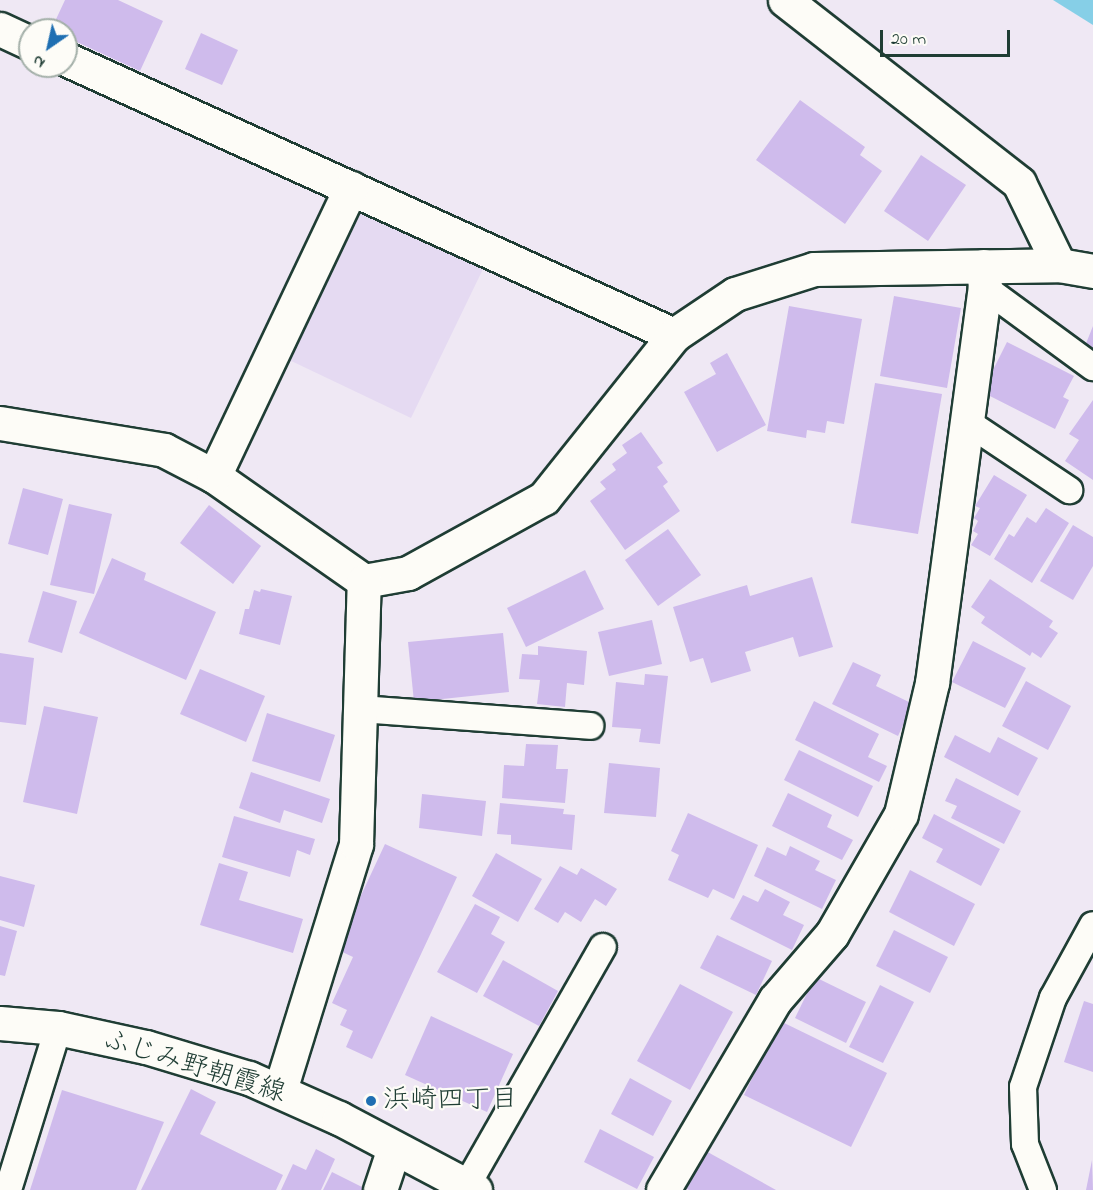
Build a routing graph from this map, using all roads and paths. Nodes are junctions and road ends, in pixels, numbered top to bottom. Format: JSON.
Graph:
{"nodes":[{"id":1,"x":785,"y":0,"type":"edge"},
{"id":2,"x":0,"y":29,"type":"edge"},
{"id":3,"x":18,"y":37,"type":"edge"},
{"id":4,"x":78,"y":64,"type":"edge"},
{"id":5,"x":351,"y":188,"type":"junction"},
{"id":6,"x":1059,"y":265,"type":"junction"},
{"id":7,"x":1093,"y":271,"type":"edge"},
{"id":8,"x":984,"y":277,"type":"junction"},
{"id":9,"x":674,"y":335,"type":"junction"},
{"id":10,"x":1093,"y":367,"type":"edge"},
{"id":11,"x":967,"y":422,"type":"junction"},
{"id":12,"x":0,"y":423,"type":"edge"},
{"id":13,"x":214,"y":476,"type":"junction"},
{"id":14,"x":1069,"y":490,"type":"dead end"},
{"id":15,"x":364,"y":581,"type":"junction"},
{"id":16,"x":360,"y":709,"type":"junction"},
{"id":17,"x":590,"y":726,"type":"dead end"},
{"id":18,"x":1093,"y":925,"type":"edge"},
{"id":19,"x":603,"y":947,"type":"dead end"},
{"id":20,"x":0,"y":1023,"type":"edge"},
{"id":21,"x":58,"y":1028,"type":"junction"},
{"id":22,"x":280,"y":1090,"type":"junction"},
{"id":23,"x":394,"y":1148,"type":"junction"},
{"id":24,"x":471,"y":1188,"type":"edge"},
{"id":25,"x":8,"y":1190,"type":"edge"},
{"id":26,"x":380,"y":1190,"type":"edge"},
{"id":27,"x":663,"y":1190,"type":"edge"},
{"id":28,"x":1043,"y":1190,"type":"edge"}],
"edges":[{"from":1,"to":6,"type":"street"},
{"from":2,"to":3,"type":"street"},
{"from":4,"to":5,"type":"street"},
{"from":5,"to":9,"type":"street"},
{"from":5,"to":13,"type":"street"},
{"from":6,"to":7,"type":"street"},
{"from":6,"to":8,"type":"street"},
{"from":8,"to":9,"type":"street"},
{"from":8,"to":10,"type":"lane"},
{"from":8,"to":11,"type":"street"},
{"from":9,"to":15,"type":"street"},
{"from":11,"to":14,"type":"lane"},
{"from":11,"to":27,"type":"street"},
{"from":12,"to":13,"type":"street"},
{"from":13,"to":15,"type":"street"},
{"from":15,"to":16,"type":"street"},
{"from":16,"to":17,"type":"lane"},
{"from":16,"to":22,"type":"street"},
{"from":18,"to":28,"type":"lane"},
{"from":19,"to":24,"type":"lane"},
{"from":20,"to":21,"type":"street","name":"ふじみ野朝霞線"},
{"from":21,"to":22,"type":"street","name":"ふじみ野朝霞線"},
{"from":21,"to":25,"type":"lane"},
{"from":22,"to":23,"type":"street","name":"ふじみ野朝霞線"},
{"from":23,"to":24,"type":"street","name":"ふじみ野朝霞線"},
{"from":23,"to":26,"type":"street"}]}
